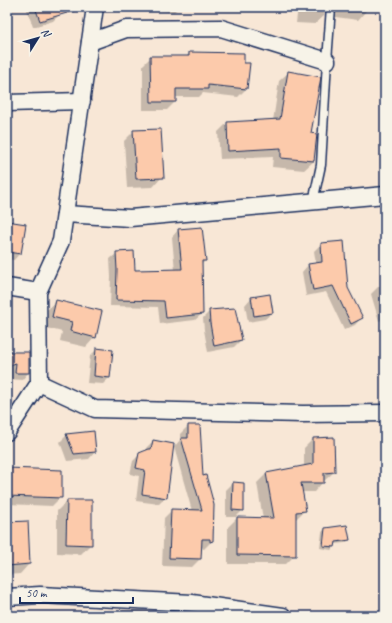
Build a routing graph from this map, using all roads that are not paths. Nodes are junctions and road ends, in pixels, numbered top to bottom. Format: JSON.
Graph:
{"nodes":[{"id":1,"x":95,"y":7,"type":"edge"},
{"id":2,"x":331,"y":7,"type":"edge"},
{"id":3,"x":90,"y":42,"type":"junction"},
{"id":4,"x":327,"y":61,"type":"junction"},
{"id":5,"x":82,"y":101,"type":"junction"},
{"id":6,"x":7,"y":103,"type":"edge"},
{"id":7,"x":385,"y":195,"type":"edge"},
{"id":8,"x":313,"y":202,"type":"junction"},
{"id":9,"x":65,"y":214,"type":"junction"},
{"id":10,"x":7,"y":287,"type":"edge"},
{"id":11,"x":38,"y":292,"type":"junction"},
{"id":12,"x":39,"y":383,"type":"junction"},
{"id":13,"x":385,"y":413,"type":"edge"},
{"id":14,"x":7,"y":432,"type":"edge"},
{"id":15,"x":7,"y":597,"type":"edge"},
{"id":16,"x":283,"y":616,"type":"edge"}],
"edges":[{"from":1,"to":3,"type":"street"},
{"from":2,"to":4,"type":"lane"},
{"from":3,"to":4,"type":"street"},
{"from":3,"to":5,"type":"street"},
{"from":4,"to":8,"type":"lane"},
{"from":5,"to":6,"type":"street"},
{"from":5,"to":9,"type":"street"},
{"from":7,"to":8,"type":"street"},
{"from":8,"to":9,"type":"street"},
{"from":9,"to":11,"type":"street"},
{"from":10,"to":11,"type":"street"},
{"from":11,"to":12,"type":"street"},
{"from":12,"to":13,"type":"street"},
{"from":12,"to":14,"type":"street"},
{"from":15,"to":16,"type":"street"}]}
